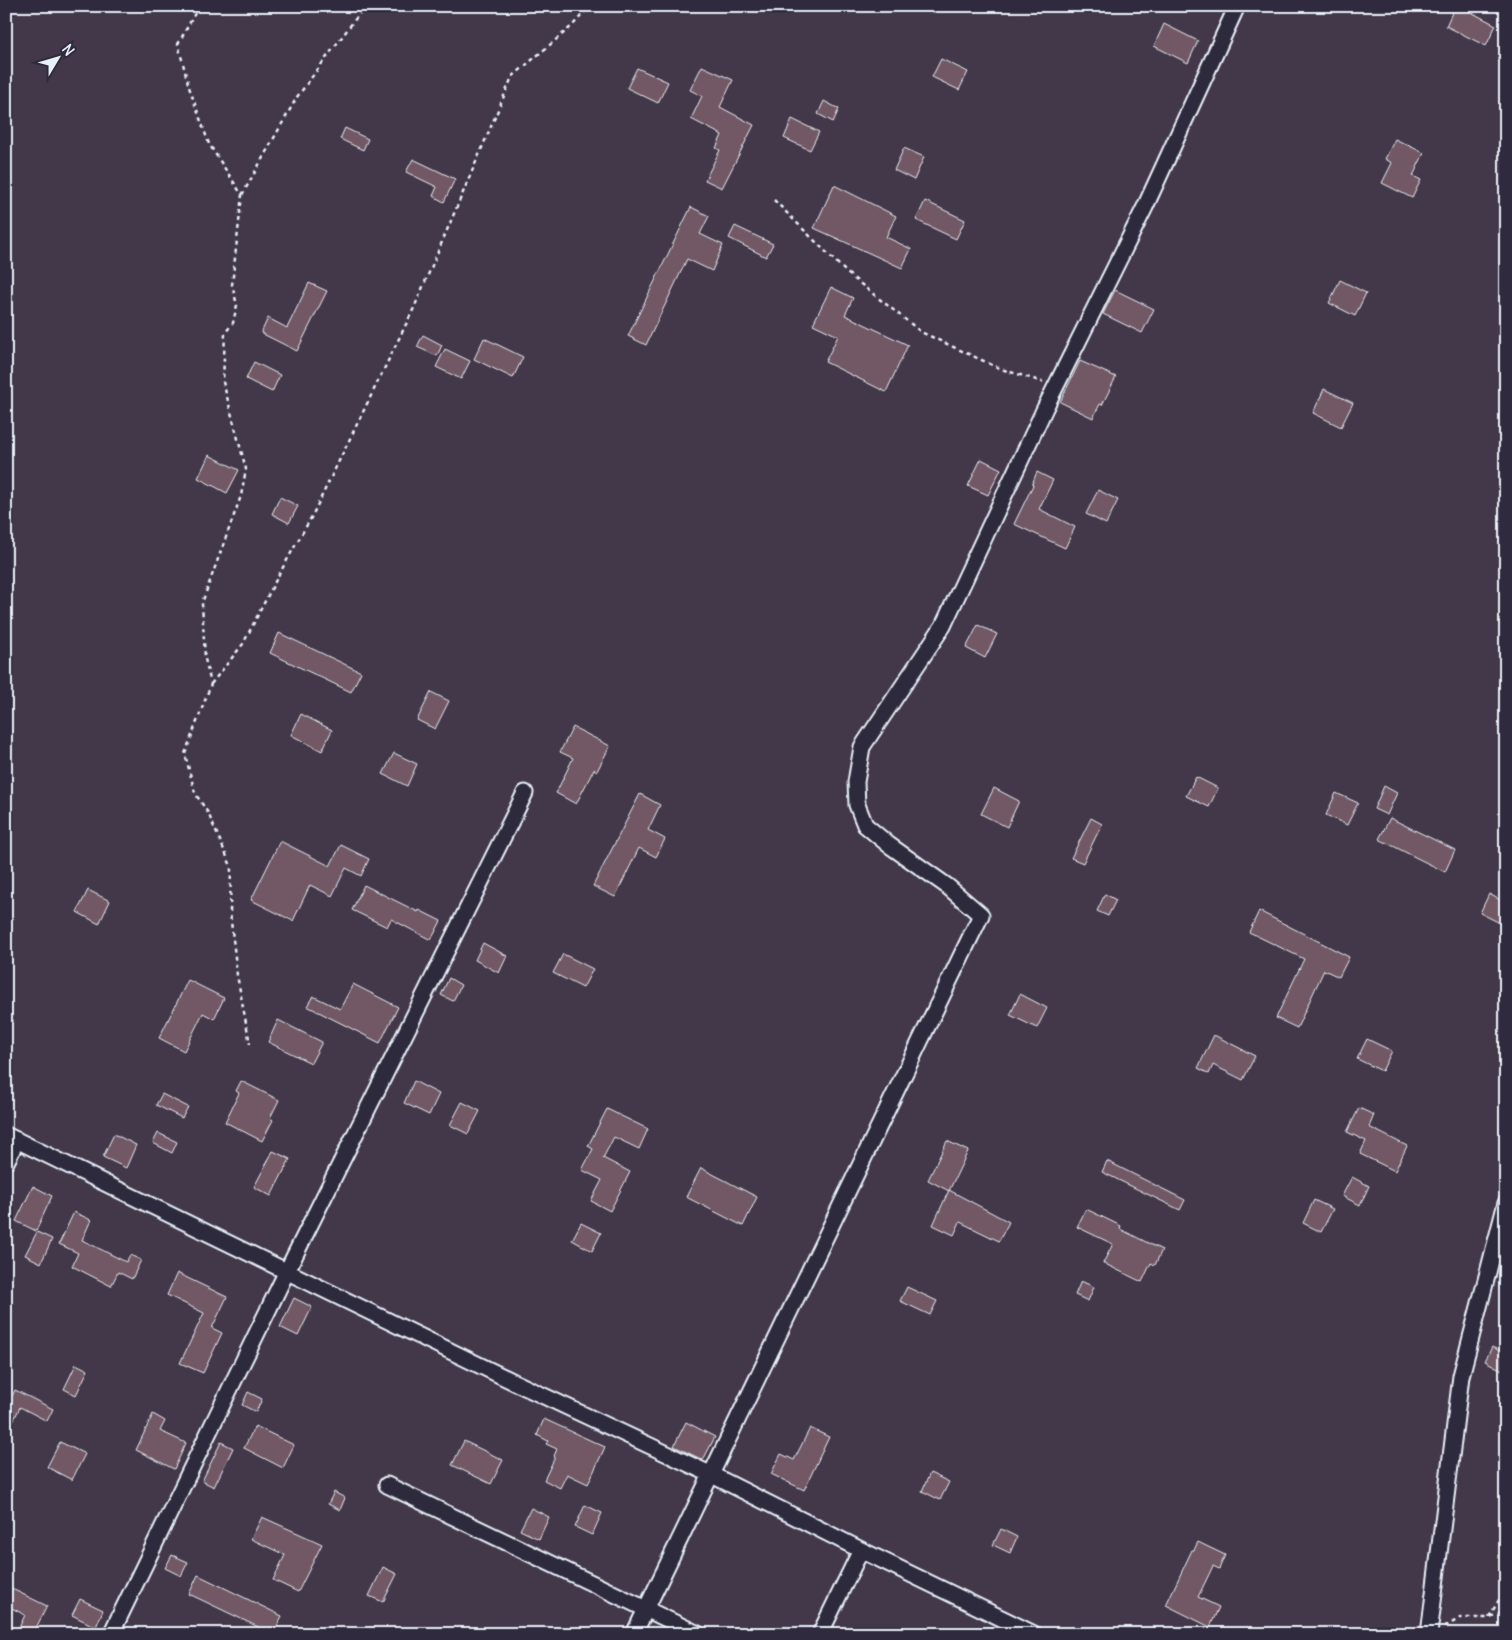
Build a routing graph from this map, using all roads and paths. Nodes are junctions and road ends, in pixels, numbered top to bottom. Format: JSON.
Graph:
{"nodes":[{"id":1,"x":199,"y":6,"type":"edge"},
{"id":2,"x":365,"y":6,"type":"edge"},
{"id":3,"x":590,"y":6,"type":"edge"},
{"id":4,"x":1237,"y":6,"type":"edge"},
{"id":5,"x":242,"y":195,"type":"junction"},
{"id":6,"x":774,"y":200,"type":"dead end"},
{"id":7,"x":1056,"y":386,"type":"junction"},
{"id":8,"x":211,"y":684,"type":"junction"},
{"id":9,"x":525,"y":793,"type":"dead end"},
{"id":10,"x":250,"y":1044,"type":"dead end"},
{"id":11,"x":12,"y":1138,"type":"edge"},
{"id":12,"x":6,"y":1162,"type":"edge"},
{"id":13,"x":1506,"y":1203,"type":"edge"},
{"id":14,"x":287,"y":1272,"type":"junction"},
{"id":15,"x":710,"y":1474,"type":"junction"},
{"id":16,"x":387,"y":1485,"type":"dead end"},
{"id":17,"x":861,"y":1550,"type":"junction"},
{"id":18,"x":1506,"y":1588,"type":"edge"},
{"id":19,"x":646,"y":1608,"type":"junction"},
{"id":20,"x":1506,"y":1610,"type":"edge"},
{"id":21,"x":1488,"y":1618,"type":"junction"},
{"id":22,"x":1437,"y":1631,"type":"edge"},
{"id":23,"x":111,"y":1634,"type":"edge"},
{"id":24,"x":634,"y":1634,"type":"edge"},
{"id":25,"x":698,"y":1634,"type":"edge"},
{"id":26,"x":820,"y":1634,"type":"edge"},
{"id":27,"x":1034,"y":1634,"type":"edge"}],
"edges":[{"from":1,"to":5,"type":"path"},
{"from":2,"to":5,"type":"path"},
{"from":3,"to":8,"type":"path"},
{"from":4,"to":7,"type":"street"},
{"from":5,"to":8,"type":"path"},
{"from":6,"to":7,"type":"path"},
{"from":7,"to":15,"type":"street"},
{"from":8,"to":10,"type":"path"},
{"from":9,"to":14,"type":"street"},
{"from":11,"to":12,"type":"street"},
{"from":11,"to":14,"type":"street"},
{"from":13,"to":22,"type":"street"},
{"from":14,"to":15,"type":"street"},
{"from":14,"to":23,"type":"street"},
{"from":15,"to":17,"type":"street"},
{"from":15,"to":19,"type":"street"},
{"from":16,"to":19,"type":"street"},
{"from":17,"to":26,"type":"street"},
{"from":17,"to":27,"type":"street"},
{"from":18,"to":21,"type":"path"},
{"from":19,"to":24,"type":"street"},
{"from":19,"to":25,"type":"street"},
{"from":20,"to":21,"type":"path"},
{"from":21,"to":22,"type":"path"}]}
